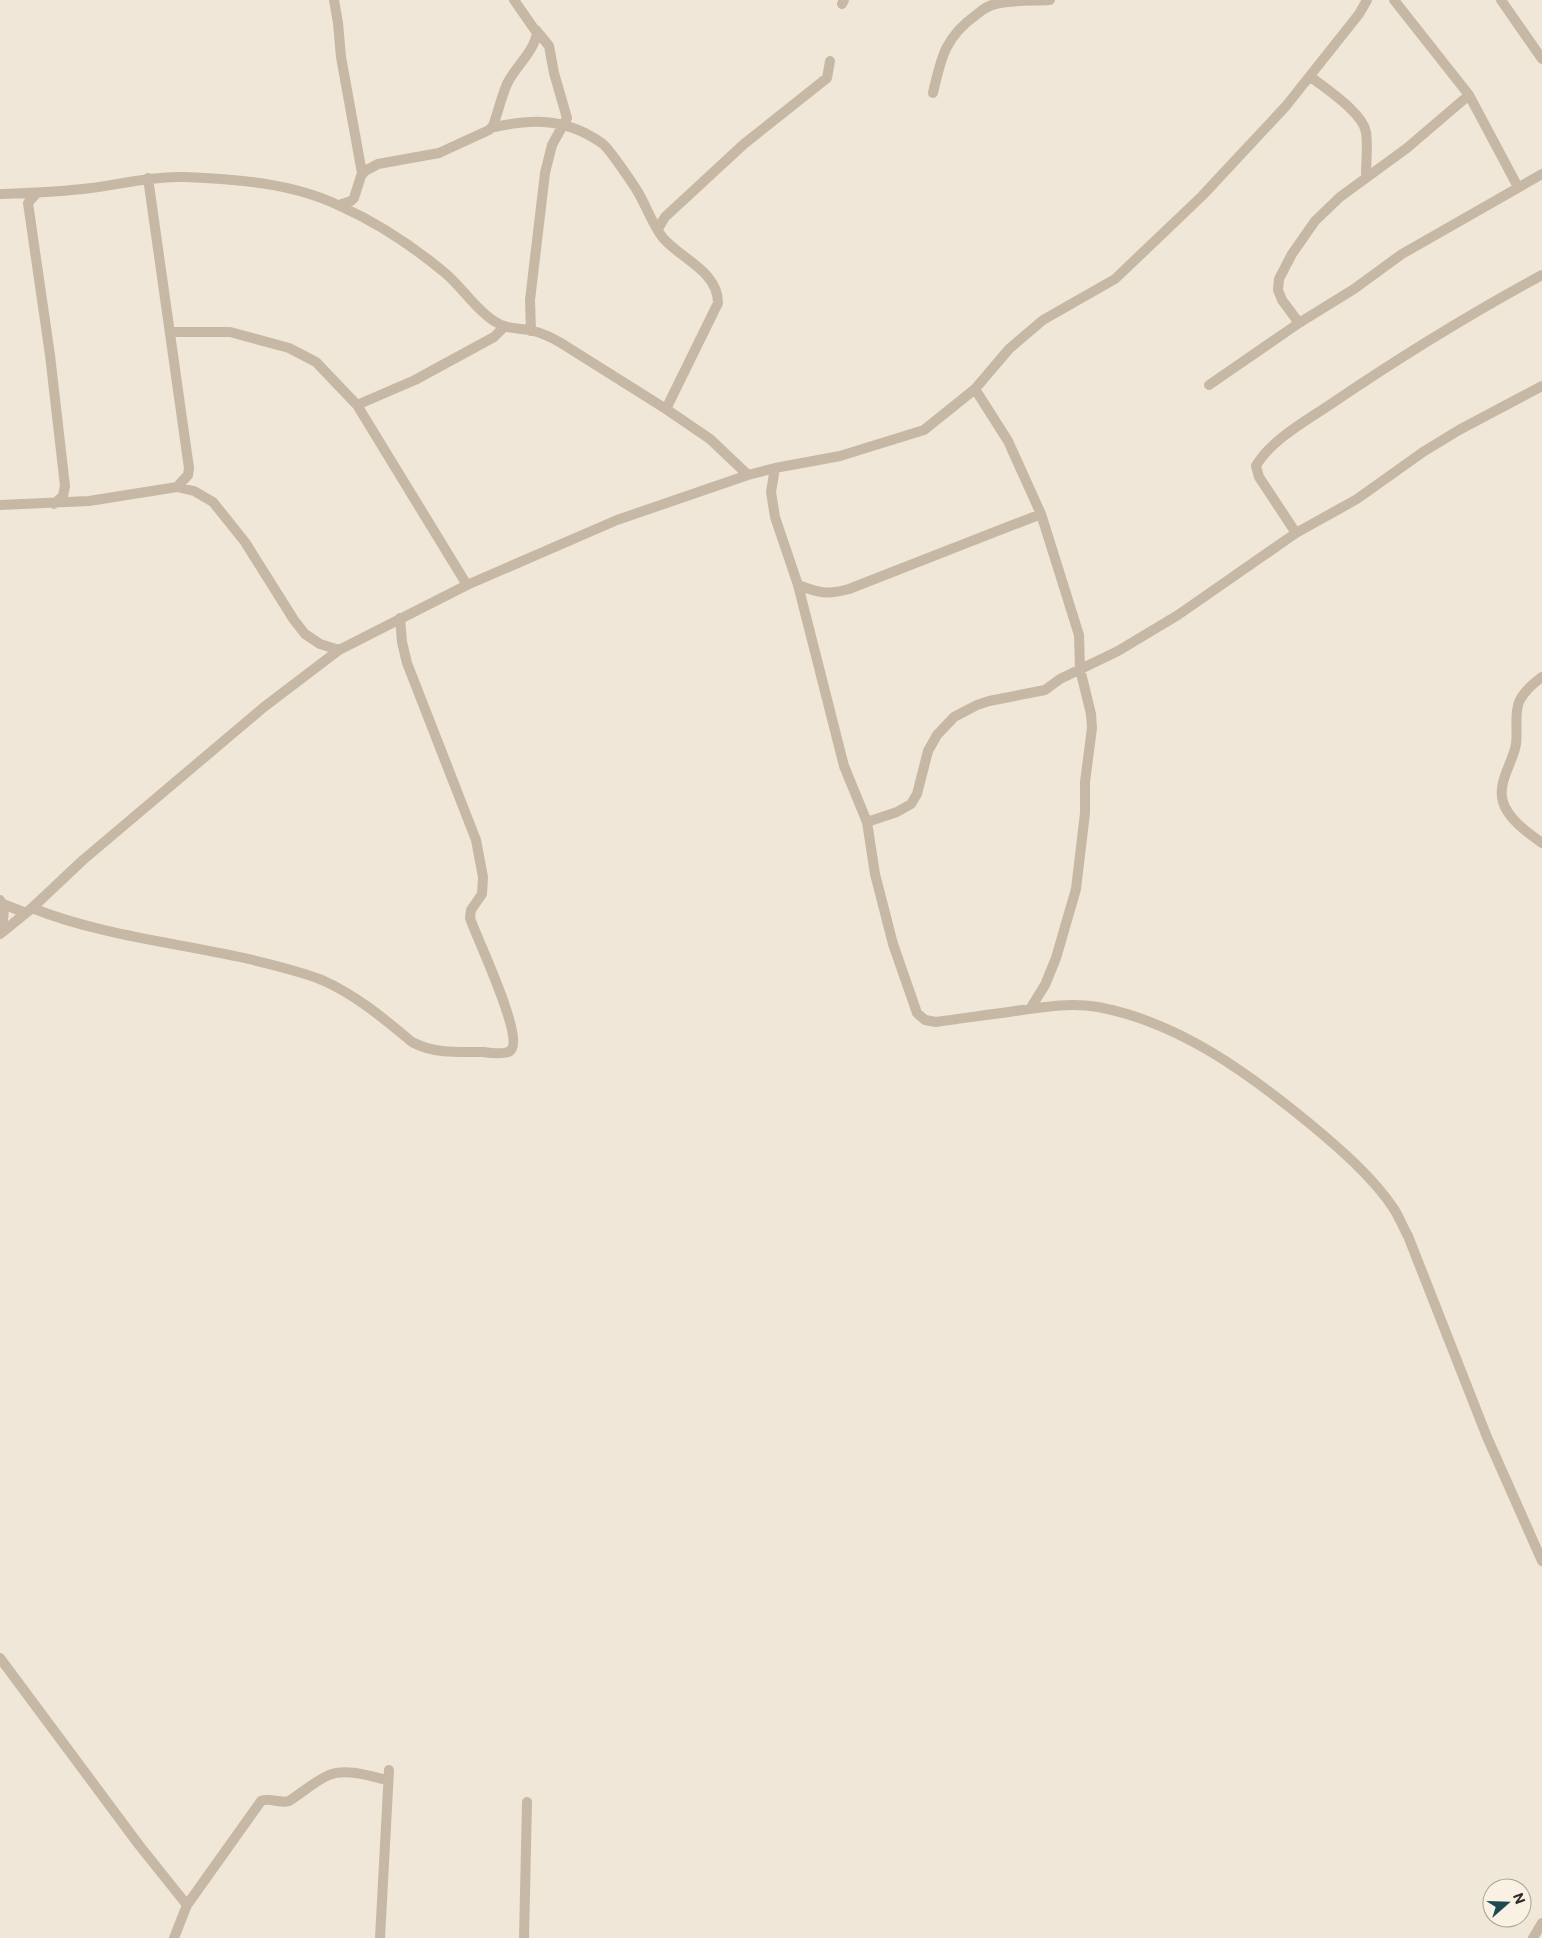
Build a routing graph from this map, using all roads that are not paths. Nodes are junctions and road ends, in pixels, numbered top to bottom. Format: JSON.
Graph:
{"nodes":[{"id":1,"x":334,"y":0,"type":"edge"},
{"id":2,"x":514,"y":0,"type":"edge"},
{"id":3,"x":1050,"y":0,"type":"edge"},
{"id":4,"x":1367,"y":0,"type":"edge"},
{"id":5,"x":1394,"y":0,"type":"edge"},
{"id":6,"x":1501,"y":0,"type":"edge"},
{"id":7,"x":536,"y":30,"type":"junction"},
{"id":8,"x":1542,"y":59,"type":"edge"},
{"id":9,"x":830,"y":61,"type":"dead end"},
{"id":10,"x":1311,"y":77,"type":"junction"},
{"id":11,"x":933,"y":93,"type":"dead end"},
{"id":12,"x":1469,"y":96,"type":"junction"},
{"id":13,"x":564,"y":124,"type":"junction"},
{"id":14,"x":491,"y":128,"type":"junction"},
{"id":15,"x":362,"y":173,"type":"junction"},
{"id":16,"x":1542,"y":174,"type":"edge"},
{"id":17,"x":1366,"y":176,"type":"junction"},
{"id":18,"x":148,"y":178,"type":"junction"},
{"id":19,"x":1518,"y":187,"type":"junction"},
{"id":20,"x":38,"y":193,"type":"junction"},
{"id":21,"x":0,"y":194,"type":"edge"},
{"id":22,"x":339,"y":205,"type":"junction"},
{"id":23,"x":658,"y":229,"type":"junction"},
{"id":24,"x":1542,"y":276,"type":"edge"},
{"id":25,"x":1299,"y":323,"type":"junction"},
{"id":26,"x":504,"y":327,"type":"junction"},
{"id":27,"x":531,"y":331,"type":"junction"},
{"id":28,"x":171,"y":332,"type":"junction"},
{"id":29,"x":1209,"y":385,"type":"dead end"},
{"id":30,"x":1542,"y":386,"type":"edge"},
{"id":31,"x":976,"y":389,"type":"junction"},
{"id":32,"x":357,"y":405,"type":"junction"},
{"id":33,"x":666,"y":409,"type":"junction"},
{"id":34,"x":775,"y":468,"type":"junction"},
{"id":35,"x":748,"y":475,"type":"junction"},
{"id":36,"x":176,"y":487,"type":"junction"},
{"id":37,"x":54,"y":504,"type":"junction"},
{"id":38,"x":0,"y":505,"type":"edge"},
{"id":39,"x":1041,"y":514,"type":"junction"},
{"id":40,"x":1296,"y":533,"type":"junction"},
{"id":41,"x":467,"y":585,"type":"junction"},
{"id":42,"x":798,"y":585,"type":"junction"},
{"id":43,"x":400,"y":618,"type":"junction"},
{"id":44,"x":340,"y":650,"type":"junction"},
{"id":45,"x":1080,"y":669,"type":"junction"},
{"id":46,"x":1542,"y":677,"type":"edge"},
{"id":47,"x":867,"y":822,"type":"junction"},
{"id":48,"x":1542,"y":843,"type":"edge"},
{"id":49,"x":2,"y":902,"type":"edge"},
{"id":50,"x":29,"y":910,"type":"junction"},
{"id":51,"x":0,"y":934,"type":"edge"},
{"id":52,"x":1030,"y":1009,"type":"junction"},
{"id":53,"x":1542,"y":1561,"type":"edge"},
{"id":54,"x":0,"y":1658,"type":"edge"},
{"id":55,"x":527,"y":1802,"type":"dead end"},
{"id":56,"x":187,"y":1905,"type":"junction"},
{"id":57,"x":1542,"y":1923,"type":"edge"},
{"id":58,"x":174,"y":1938,"type":"edge"},
{"id":59,"x":380,"y":1938,"type":"edge"},
{"id":60,"x":524,"y":1938,"type":"edge"},
{"id":61,"x":1532,"y":1938,"type":"edge"}],
"edges":[{"from":1,"to":15,"type":"street"},
{"from":2,"to":7,"type":"street"},
{"from":3,"to":11,"type":"street"},
{"from":4,"to":10,"type":"street"},
{"from":5,"to":12,"type":"street"},
{"from":6,"to":8,"type":"street"},
{"from":7,"to":13,"type":"street"},
{"from":7,"to":14,"type":"street"},
{"from":9,"to":23,"type":"street"},
{"from":10,"to":17,"type":"street"},
{"from":10,"to":31,"type":"street"},
{"from":12,"to":17,"type":"street"},
{"from":12,"to":19,"type":"street"},
{"from":13,"to":14,"type":"street"},
{"from":13,"to":23,"type":"street"},
{"from":13,"to":27,"type":"street"},
{"from":14,"to":15,"type":"street"},
{"from":15,"to":22,"type":"street"},
{"from":16,"to":19,"type":"street"},
{"from":17,"to":25,"type":"street"},
{"from":18,"to":20,"type":"street"},
{"from":18,"to":22,"type":"street"},
{"from":18,"to":28,"type":"street"},
{"from":19,"to":25,"type":"street"},
{"from":20,"to":21,"type":"street"},
{"from":20,"to":37,"type":"street"},
{"from":22,"to":26,"type":"street"},
{"from":23,"to":33,"type":"street"},
{"from":24,"to":40,"type":"street"},
{"from":25,"to":29,"type":"street"},
{"from":26,"to":27,"type":"street"},
{"from":26,"to":32,"type":"street"},
{"from":27,"to":33,"type":"street"},
{"from":28,"to":32,"type":"street"},
{"from":28,"to":36,"type":"street"},
{"from":30,"to":40,"type":"street"},
{"from":31,"to":34,"type":"street"},
{"from":31,"to":39,"type":"street"},
{"from":32,"to":41,"type":"street"},
{"from":33,"to":35,"type":"street"},
{"from":34,"to":35,"type":"street"},
{"from":34,"to":42,"type":"street"},
{"from":35,"to":41,"type":"street"},
{"from":36,"to":37,"type":"street"},
{"from":36,"to":44,"type":"street"},
{"from":37,"to":38,"type":"street"},
{"from":39,"to":42,"type":"street"},
{"from":39,"to":45,"type":"street"},
{"from":40,"to":45,"type":"street"},
{"from":41,"to":43,"type":"street"},
{"from":42,"to":47,"type":"street"},
{"from":43,"to":44,"type":"street"},
{"from":43,"to":50,"type":"street"},
{"from":44,"to":50,"type":"street"},
{"from":45,"to":47,"type":"street"},
{"from":45,"to":52,"type":"street"},
{"from":46,"to":48,"type":"street"},
{"from":47,"to":52,"type":"street"},
{"from":49,"to":50,"type":"street"},
{"from":49,"to":51,"type":"street"},
{"from":50,"to":51,"type":"street"},
{"from":52,"to":53,"type":"street"},
{"from":54,"to":56,"type":"street"},
{"from":55,"to":60,"type":"street"},
{"from":56,"to":58,"type":"street"},
{"from":56,"to":59,"type":"street"},
{"from":57,"to":61,"type":"street"}]}
